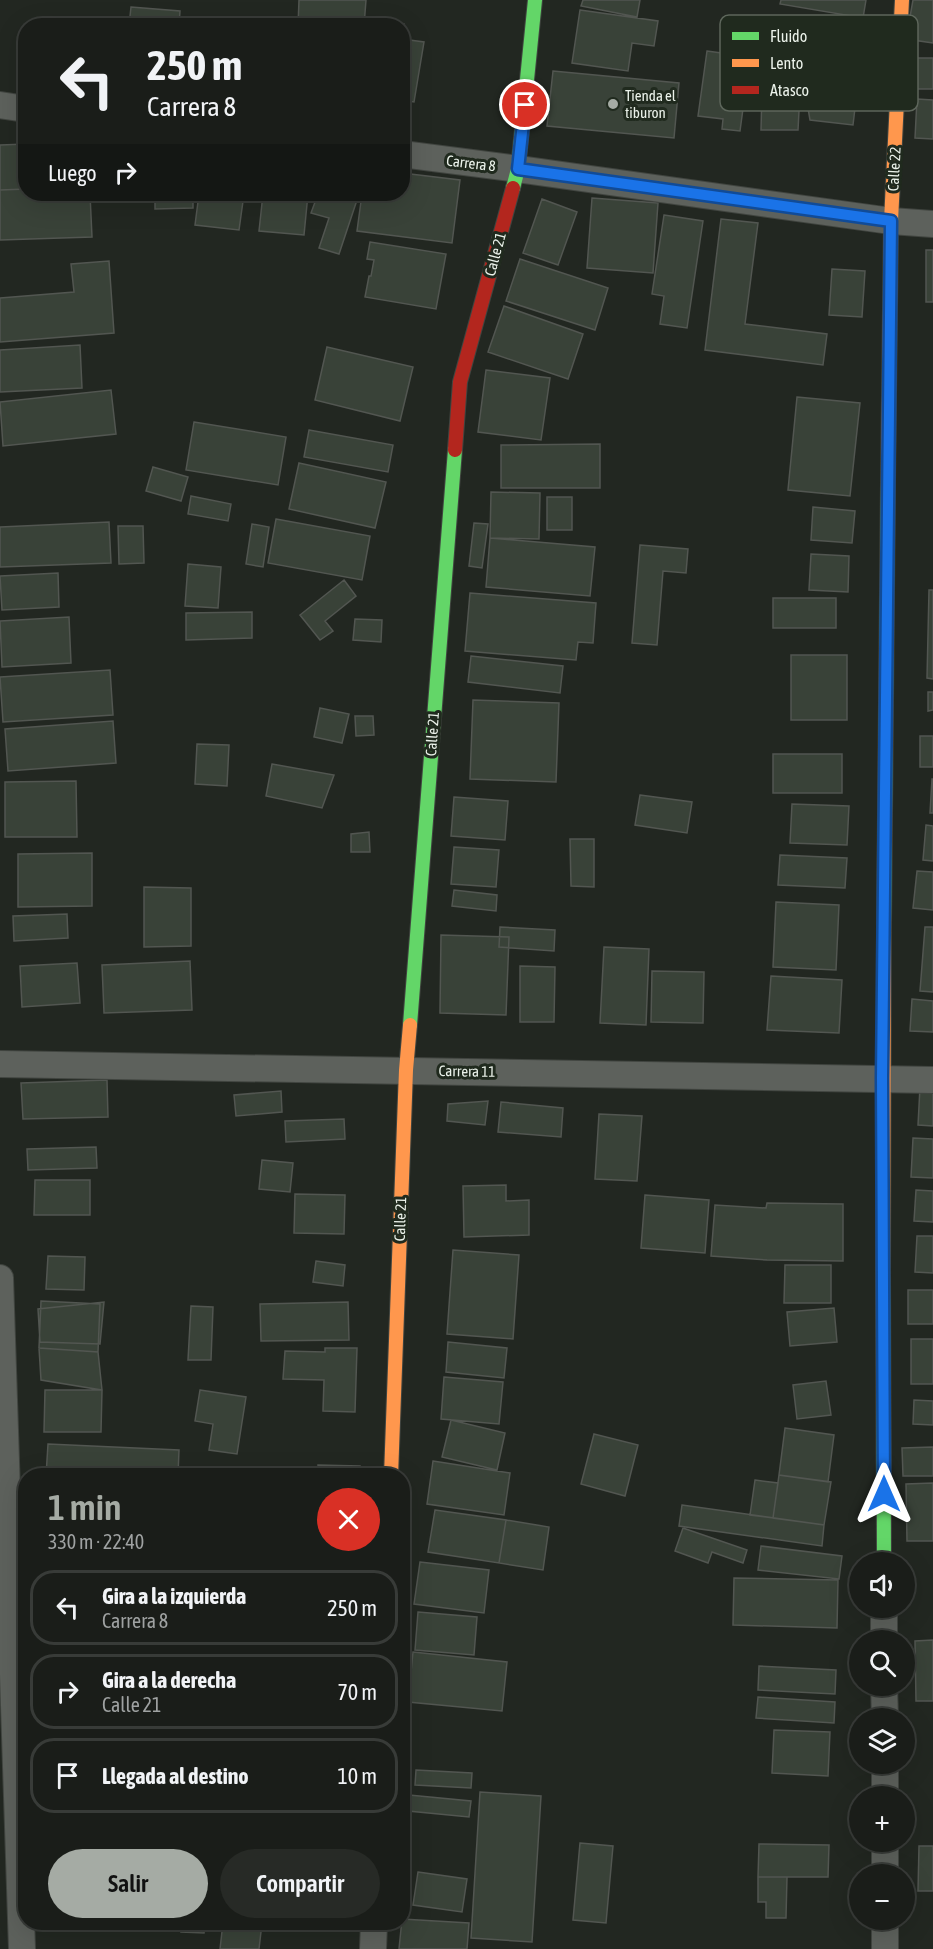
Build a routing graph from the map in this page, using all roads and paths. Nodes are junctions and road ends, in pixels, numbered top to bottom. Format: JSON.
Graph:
{"nodes":[{"id":1,"x":536,"y":0,"type":"edge"},
{"id":2,"x":902,"y":0,"type":"edge"},
{"id":3,"x":901,"y":15,"type":"edge"},
{"id":4,"x":0,"y":105,"type":"edge"},
{"id":5,"x":18,"y":107,"type":"edge"},
{"id":6,"x":896,"y":111,"type":"edge"},
{"id":7,"x":410,"y":155,"type":"edge"},
{"id":8,"x":518,"y":169,"type":"junction"},
{"id":9,"x":891,"y":221,"type":"junction"},
{"id":10,"x":933,"y":224,"type":"edge"},
{"id":11,"x":0,"y":1064,"type":"edge"},
{"id":12,"x":406,"y":1070,"type":"junction"},
{"id":13,"x":882,"y":1078,"type":"junction"},
{"id":14,"x":933,"y":1080,"type":"edge"},
{"id":15,"x":0,"y":1278,"type":"edge"},
{"id":16,"x":391,"y":1468,"type":"edge"},
{"id":17,"x":884,"y":1552,"type":"edge"},
{"id":18,"x":18,"y":1827,"type":"edge"},
{"id":19,"x":21,"y":1930,"type":"edge"},
{"id":20,"x":374,"y":1930,"type":"edge"},
{"id":21,"x":885,"y":1930,"type":"edge"},
{"id":22,"x":22,"y":1949,"type":"edge"},
{"id":23,"x":373,"y":1949,"type":"edge"},
{"id":24,"x":885,"y":1949,"type":"edge"}],
"edges":[{"from":1,"to":8,"type":"street","name":"Calle 21"},
{"from":2,"to":3,"type":"street","name":"Calle 22"},
{"from":4,"to":5,"type":"street"},
{"from":6,"to":9,"type":"street","name":"Calle 22"},
{"from":7,"to":8,"type":"street","name":"Carrera 8"},
{"from":8,"to":9,"type":"street","name":"Carrera 8"},
{"from":8,"to":12,"type":"street","name":"Calle 21"},
{"from":9,"to":10,"type":"street","name":"Carrera 8"},
{"from":9,"to":13,"type":"street","name":"Calle 22"},
{"from":11,"to":12,"type":"street","name":"Carrera 11"},
{"from":12,"to":13,"type":"street","name":"Carrera 11"},
{"from":12,"to":16,"type":"street","name":"Calle 21"},
{"from":13,"to":14,"type":"street","name":"Carrera 11"},
{"from":13,"to":17,"type":"street","name":"Calle 22"},
{"from":15,"to":18,"type":"street"},
{"from":19,"to":22,"type":"street"},
{"from":20,"to":23,"type":"street"},
{"from":21,"to":24,"type":"street"}]}
